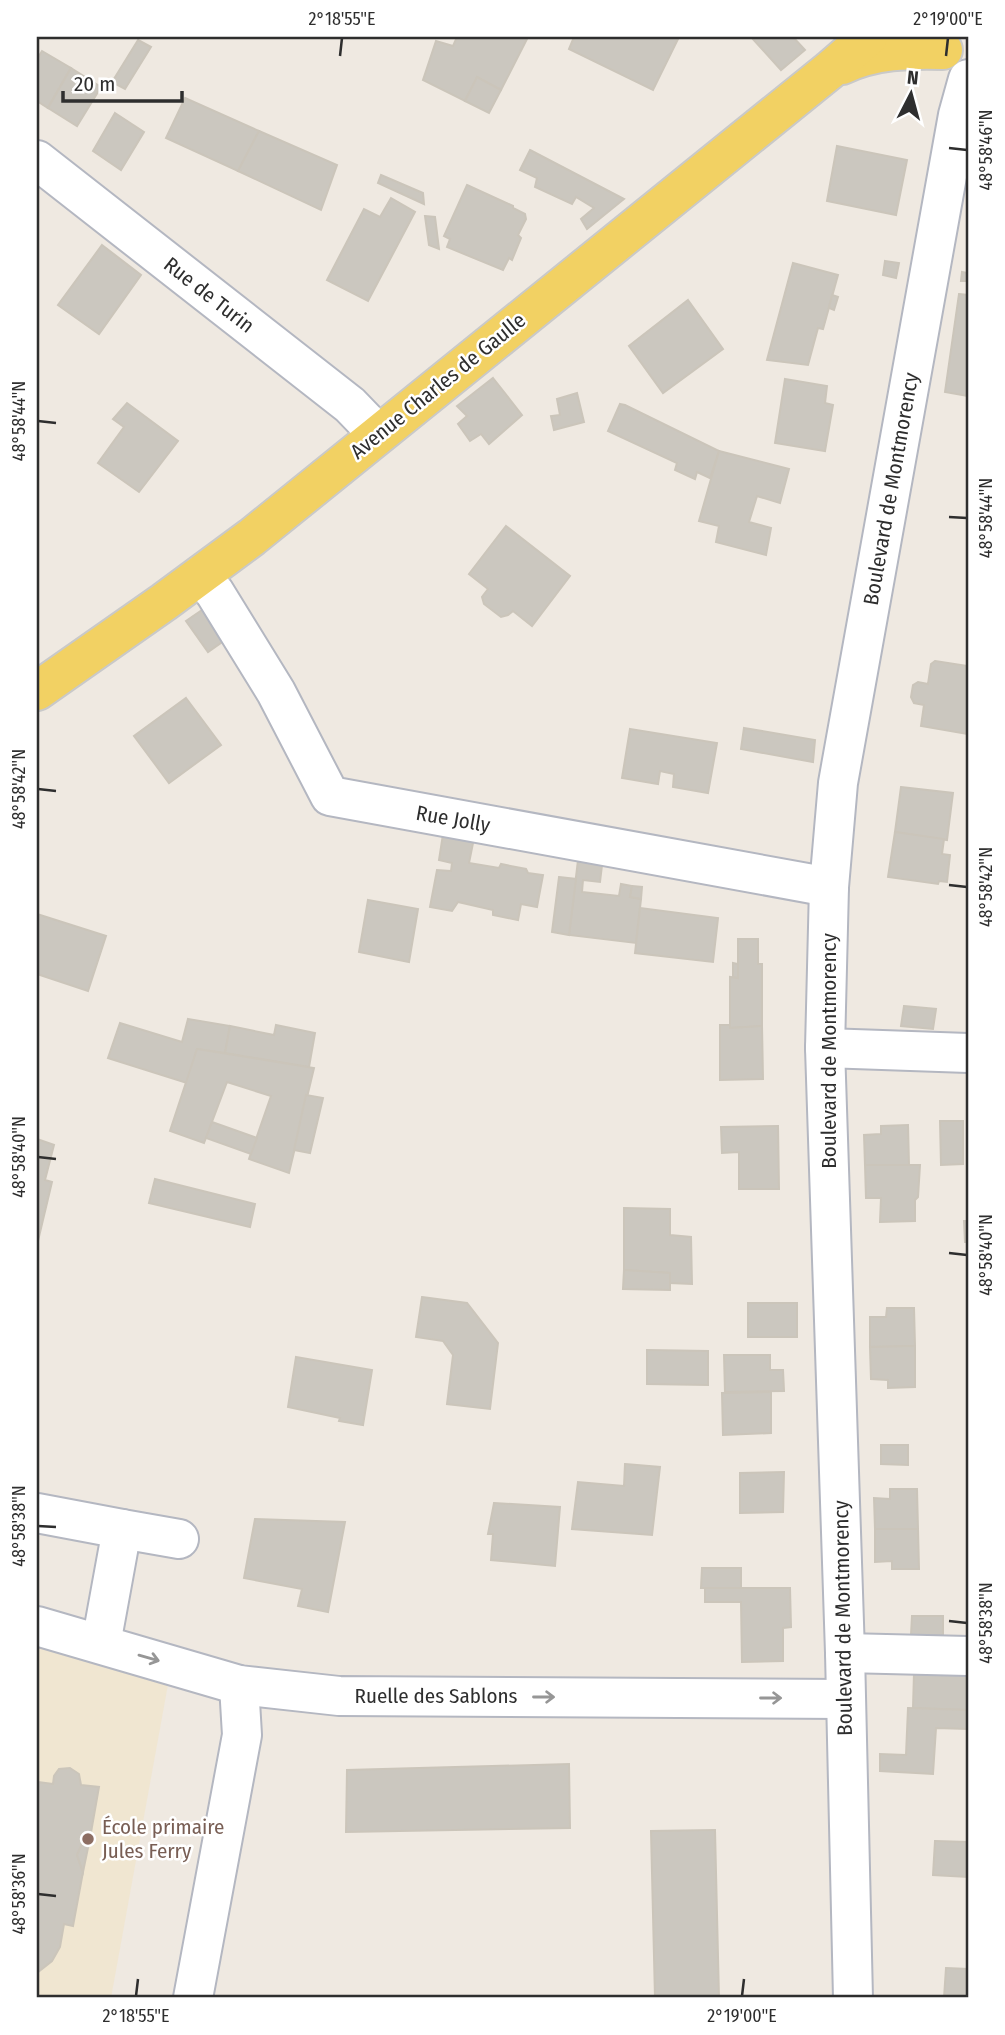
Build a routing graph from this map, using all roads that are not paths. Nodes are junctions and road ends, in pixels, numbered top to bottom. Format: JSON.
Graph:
{"nodes":[{"id":1,"x":868,"y":37,"type":"edge"},
{"id":2,"x":952,"y":64,"type":"edge"},
{"id":3,"x":830,"y":70,"type":"junction"},
{"id":4,"x":37,"y":160,"type":"edge"},
{"id":5,"x":378,"y":434,"type":"junction"},
{"id":6,"x":201,"y":575,"type":"junction"},
{"id":7,"x":37,"y":691,"type":"edge"},
{"id":8,"x":829,"y":887,"type":"junction"},
{"id":9,"x":825,"y":1048,"type":"junction"},
{"id":10,"x":968,"y":1053,"type":"edge"},
{"id":11,"x":37,"y":1513,"type":"edge"},
{"id":12,"x":122,"y":1529,"type":"junction"},
{"id":13,"x":179,"y":1539,"type":"dead end"},
{"id":14,"x":37,"y":1626,"type":"edge"},
{"id":15,"x":101,"y":1644,"type":"junction"},
{"id":16,"x":845,"y":1653,"type":"junction"},
{"id":17,"x":968,"y":1656,"type":"edge"},
{"id":18,"x":239,"y":1685,"type":"junction"},
{"id":19,"x":845,"y":1699,"type":"junction"},
{"id":20,"x":193,"y":1998,"type":"edge"},
{"id":21,"x":853,"y":1998,"type":"edge"}],
"edges":[{"from":1,"to":3,"type":"main road","name":"Avenue Charles de Gaulle"},
{"from":2,"to":3,"type":"main road","name":"Avenue Charles de Gaulle"},
{"from":2,"to":8,"type":"street","name":"Boulevard de Montmorency"},
{"from":3,"to":5,"type":"main road","name":"Avenue Charles de Gaulle"},
{"from":4,"to":5,"type":"street","name":"Rue de Turin"},
{"from":5,"to":6,"type":"main road","name":"Avenue Charles de Gaulle"},
{"from":6,"to":7,"type":"main road","name":"Avenue Charles de Gaulle"},
{"from":6,"to":8,"type":"street","name":"Rue Jolly"},
{"from":8,"to":9,"type":"street","name":"Boulevard de Montmorency"},
{"from":9,"to":10,"type":"street"},
{"from":9,"to":16,"type":"street","name":"Boulevard de Montmorency"},
{"from":11,"to":12,"type":"street"},
{"from":12,"to":13,"type":"street"},
{"from":12,"to":15,"type":"street"},
{"from":14,"to":15,"type":"street","name":"Ruelle des Sablons"},
{"from":15,"to":18,"type":"street","name":"Ruelle des Sablons","one_way":true},
{"from":16,"to":17,"type":"street"},
{"from":16,"to":19,"type":"street","name":"Boulevard de Montmorency"},
{"from":18,"to":19,"type":"street","name":"Ruelle des Sablons","one_way":true},
{"from":18,"to":20,"type":"street"},
{"from":19,"to":21,"type":"street","name":"Boulevard de Montmorency"}]}
